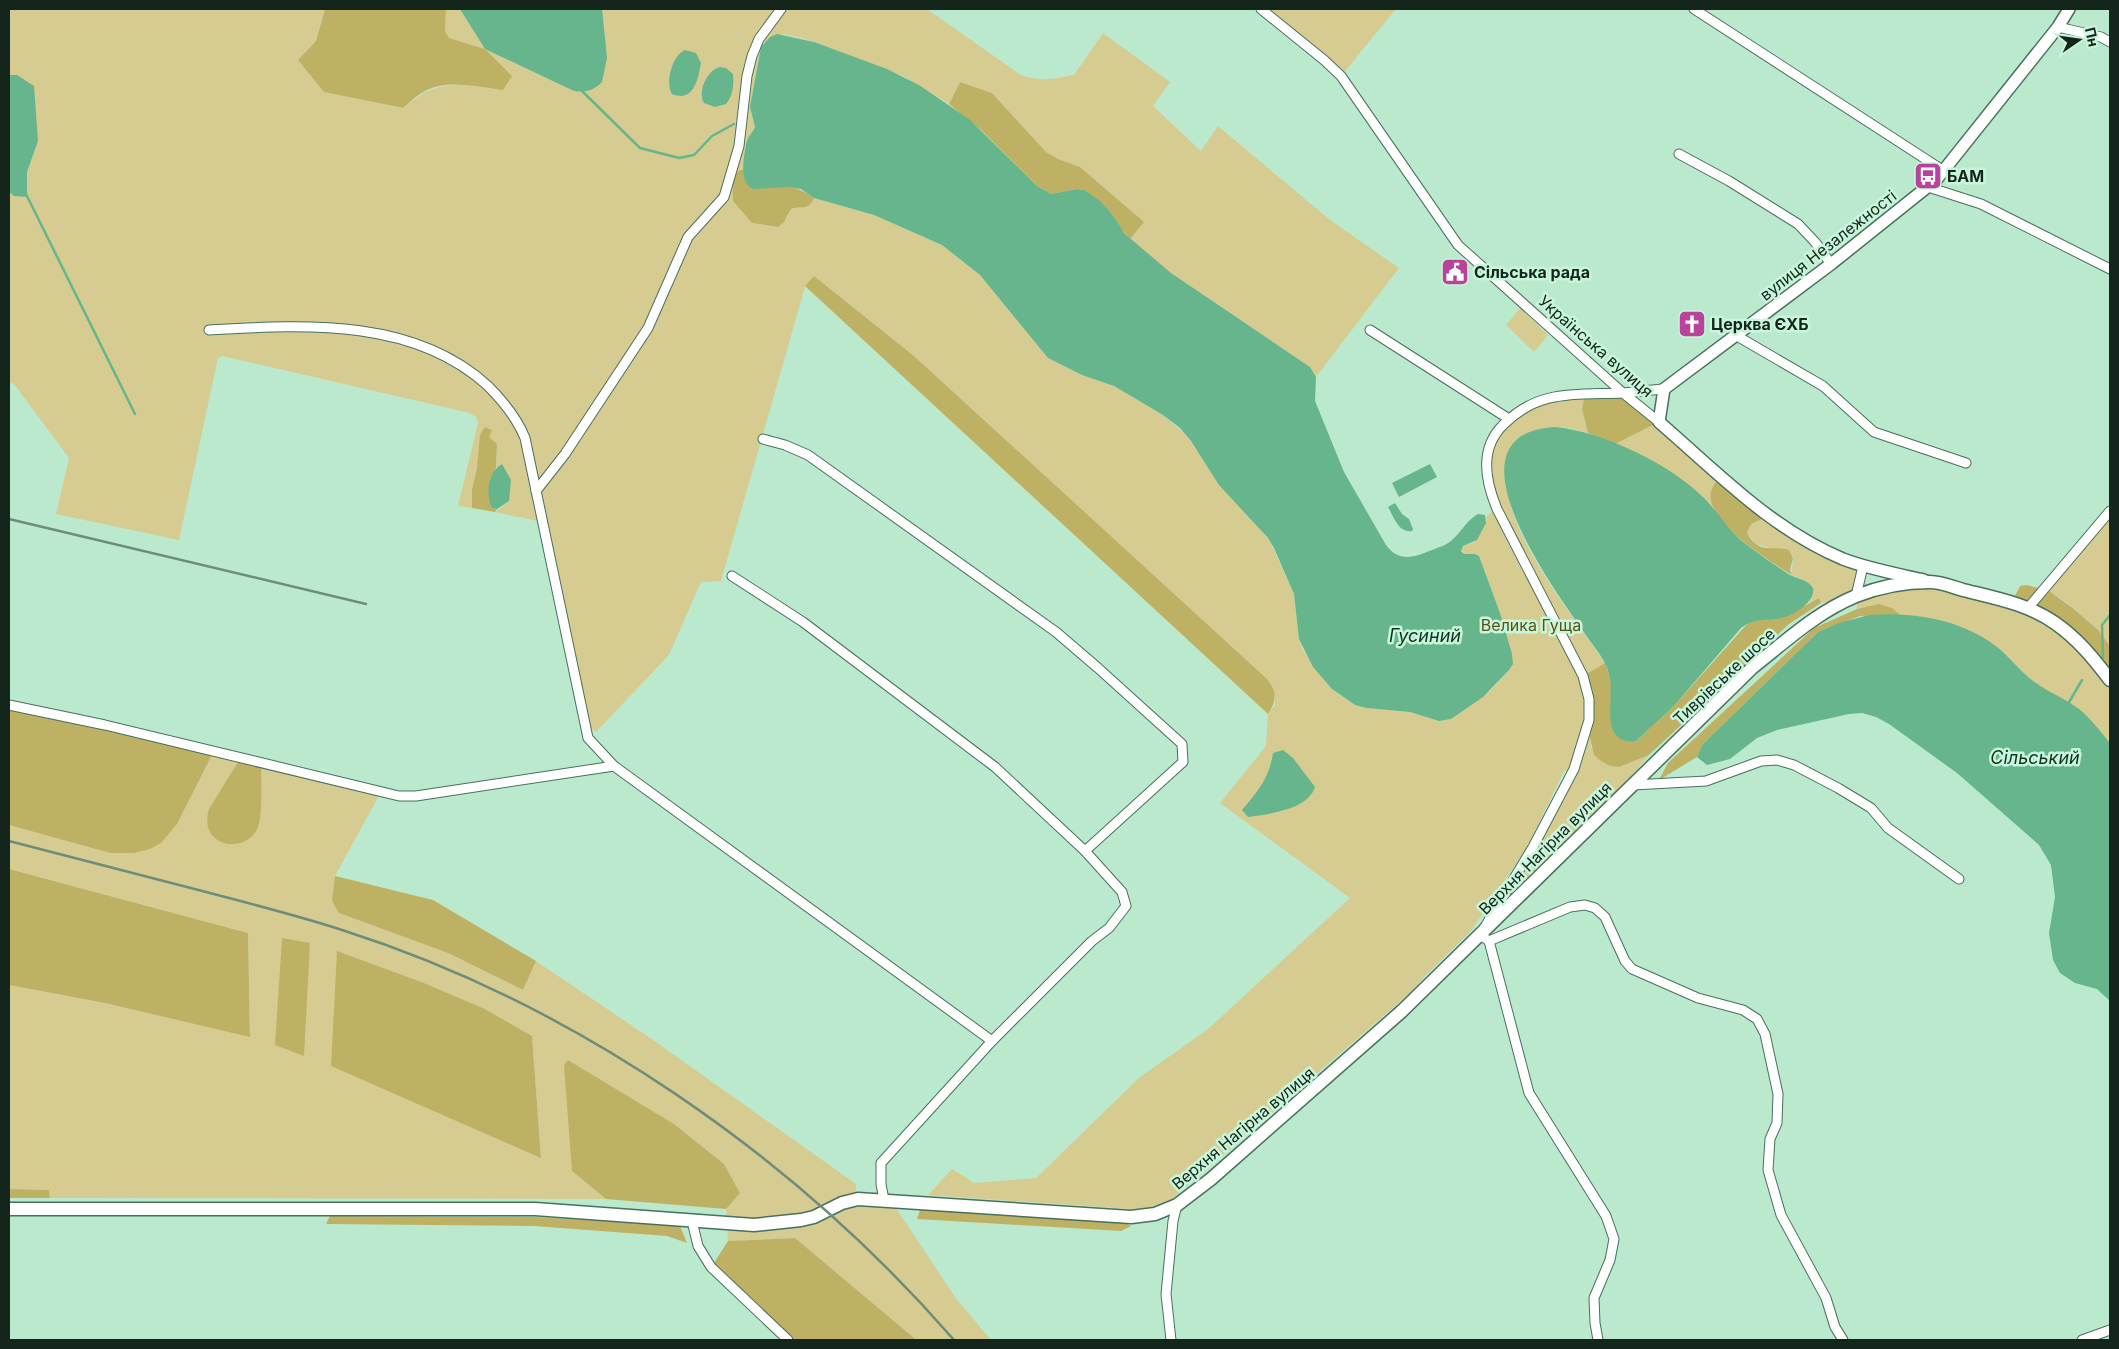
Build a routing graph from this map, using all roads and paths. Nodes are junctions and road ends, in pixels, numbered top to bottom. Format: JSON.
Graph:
{"nodes":[{"id":1,"x":781,"y":9,"type":"edge"},
{"id":2,"x":1262,"y":9,"type":"edge"},
{"id":3,"x":1694,"y":9,"type":"edge"},
{"id":4,"x":2066,"y":10,"type":"edge"},
{"id":5,"x":2058,"y":27,"type":"junction"},
{"id":6,"x":2110,"y":42,"type":"edge"},
{"id":7,"x":1679,"y":154,"type":"dead end"},
{"id":8,"x":1944,"y":171,"type":"junction"},
{"id":9,"x":1928,"y":186,"type":"junction"},
{"id":10,"x":1831,"y":264,"type":"junction"},
{"id":11,"x":2110,"y":269,"type":"edge"},
{"id":12,"x":209,"y":330,"type":"dead end"},
{"id":13,"x":1370,"y":330,"type":"dead end"},
{"id":14,"x":1737,"y":336,"type":"junction"},
{"id":15,"x":1664,"y":389,"type":"junction"},
{"id":16,"x":1623,"y":393,"type":"junction"},
{"id":17,"x":1509,"y":419,"type":"junction"},
{"id":18,"x":1659,"y":422,"type":"junction"},
{"id":19,"x":763,"y":439,"type":"dead end"},
{"id":20,"x":1966,"y":463,"type":"dead end"},
{"id":21,"x":536,"y":491,"type":"junction"},
{"id":22,"x":2110,"y":511,"type":"edge"},
{"id":23,"x":1863,"y":566,"type":"junction"},
{"id":24,"x":732,"y":576,"type":"dead end"},
{"id":25,"x":1932,"y":582,"type":"junction"},
{"id":26,"x":1856,"y":596,"type":"junction"},
{"id":27,"x":2028,"y":608,"type":"junction"},
{"id":28,"x":2110,"y":680,"type":"edge"},
{"id":29,"x":9,"y":705,"type":"edge"},
{"id":30,"x":614,"y":766,"type":"junction"},
{"id":31,"x":1633,"y":785,"type":"junction"},
{"id":32,"x":1085,"y":851,"type":"junction"},
{"id":33,"x":1959,"y":879,"type":"dead end"},
{"id":34,"x":1484,"y":938,"type":"junction"},
{"id":35,"x":992,"y":1041,"type":"junction"},
{"id":36,"x":884,"y":1200,"type":"junction"},
{"id":37,"x":1177,"y":1205,"type":"junction"},
{"id":38,"x":9,"y":1209,"type":"edge"},
{"id":39,"x":692,"y":1221,"type":"junction"},
{"id":40,"x":2110,"y":1330,"type":"edge"},
{"id":41,"x":788,"y":1340,"type":"edge"},
{"id":42,"x":1171,"y":1340,"type":"edge"},
{"id":43,"x":1598,"y":1340,"type":"edge"},
{"id":44,"x":1843,"y":1340,"type":"edge"},
{"id":45,"x":2082,"y":1340,"type":"edge"}],
"edges":[{"from":1,"to":21,"type":"street"},
{"from":2,"to":16,"type":"street","name":"Українська вулиця"},
{"from":3,"to":8,"type":"street"},
{"from":4,"to":5,"type":"street","name":"вулиця Незалежності"},
{"from":5,"to":6,"type":"street"},
{"from":5,"to":8,"type":"street","name":"вулиця Незалежності"},
{"from":7,"to":10,"type":"street"},
{"from":8,"to":9,"type":"street","name":"вулиця Незалежності"},
{"from":9,"to":10,"type":"street","name":"вулиця Незалежності"},
{"from":9,"to":11,"type":"street"},
{"from":10,"to":14,"type":"street","name":"вулиця Незалежності"},
{"from":12,"to":21,"type":"street"},
{"from":13,"to":17,"type":"street"},
{"from":14,"to":15,"type":"street","name":"вулиця Незалежності"},
{"from":14,"to":20,"type":"street"},
{"from":15,"to":16,"type":"street"},
{"from":15,"to":18,"type":"street"},
{"from":16,"to":17,"type":"street"},
{"from":16,"to":18,"type":"street","name":"Українська вулиця"},
{"from":17,"to":34,"type":"street"},
{"from":18,"to":23,"type":"street","name":"Українська вулиця"},
{"from":19,"to":32,"type":"street"},
{"from":21,"to":30,"type":"street"},
{"from":22,"to":27,"type":"street"},
{"from":23,"to":25,"type":"street","name":"Українська вулиця"},
{"from":23,"to":26,"type":"street"},
{"from":24,"to":32,"type":"street"},
{"from":25,"to":26,"type":"main road","name":"Тиврівське шосе"},
{"from":25,"to":27,"type":"main road","name":"Тиврівське шосе"},
{"from":26,"to":31,"type":"main road","name":"Тиврівське шосе"},
{"from":27,"to":28,"type":"main road","name":"Тиврівське шосе"},
{"from":29,"to":30,"type":"street"},
{"from":30,"to":35,"type":"street"},
{"from":31,"to":33,"type":"street"},
{"from":31,"to":34,"type":"main road","name":"Верхня Нагірна вулиця"},
{"from":32,"to":35,"type":"street"},
{"from":34,"to":37,"type":"main road","name":"Верхня Нагірна вулиця"},
{"from":34,"to":43,"type":"street","name":"Верхня Нагірна вулиця"},
{"from":34,"to":44,"type":"street"},
{"from":35,"to":36,"type":"street"},
{"from":36,"to":37,"type":"main road","name":"Верхня Нагірна вулиця"},
{"from":36,"to":39,"type":"main road","name":"Верхня Нагірна вулиця"},
{"from":37,"to":42,"type":"street"},
{"from":38,"to":39,"type":"main road","name":"Верхня Нагірна вулиця"},
{"from":39,"to":41,"type":"street"},
{"from":40,"to":45,"type":"street"}]}
